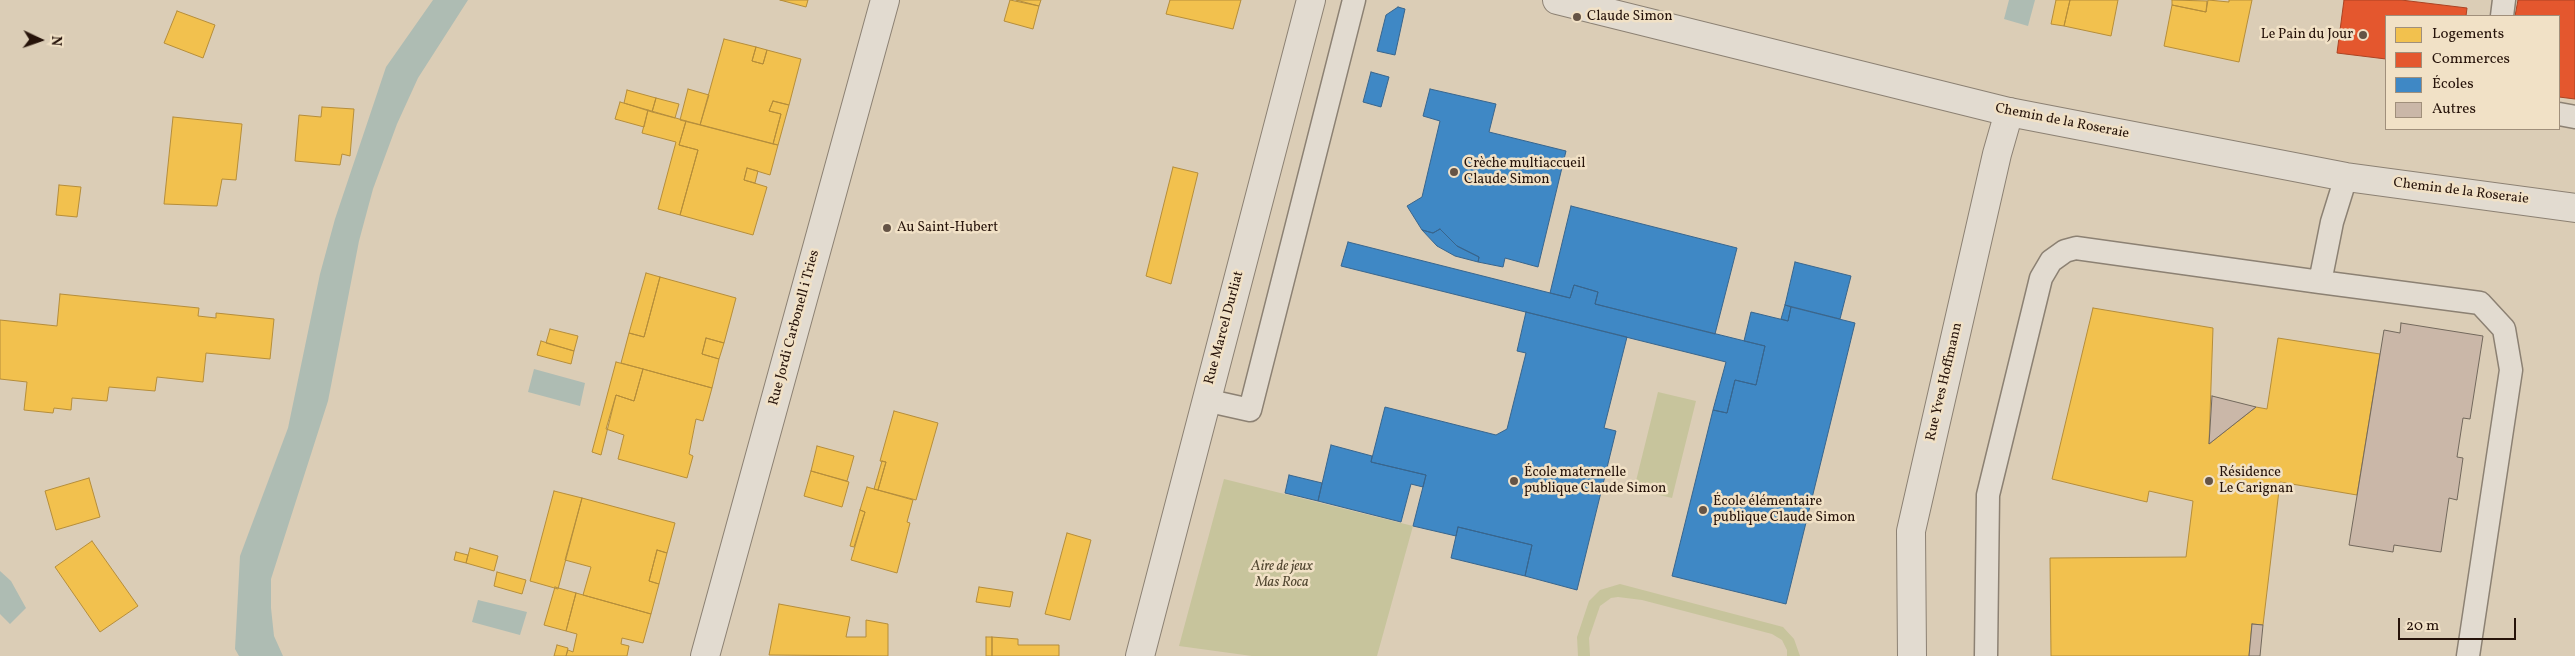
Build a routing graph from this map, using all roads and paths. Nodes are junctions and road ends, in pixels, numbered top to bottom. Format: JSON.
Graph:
{"nodes":[{"id":1,"x":885,"y":0,"type":"edge"},
{"id":2,"x":1311,"y":0,"type":"edge"},
{"id":3,"x":1354,"y":0,"type":"edge"},
{"id":4,"x":1557,"y":0,"type":"edge"},
{"id":5,"x":2504,"y":0,"type":"edge"},
{"id":6,"x":2502,"y":15,"type":"edge"},
{"id":7,"x":2009,"y":112,"type":"junction"},
{"id":8,"x":2560,"y":114,"type":"edge"},
{"id":9,"x":2575,"y":117,"type":"edge"},
{"id":10,"x":2346,"y":177,"type":"junction"},
{"id":11,"x":2575,"y":208,"type":"edge"},
{"id":12,"x":2320,"y":282,"type":"junction"},
{"id":13,"x":1206,"y":400,"type":"junction"},
{"id":14,"x":705,"y":656,"type":"edge"},
{"id":15,"x":1140,"y":656,"type":"edge"},
{"id":16,"x":1912,"y":656,"type":"edge"},
{"id":17,"x":1986,"y":656,"type":"edge"},
{"id":18,"x":2468,"y":656,"type":"edge"}],
"edges":[{"from":1,"to":14,"type":"street","name":"Rue Jordi Carbonell i Tries"},
{"from":2,"to":13,"type":"street","name":"Rue Marcel Durliat"},
{"from":3,"to":13,"type":"lane"},
{"from":4,"to":7,"type":"street","name":"Chemin de la Roseraie"},
{"from":5,"to":6,"type":"lane"},
{"from":7,"to":10,"type":"street","name":"Chemin de la Roseraie"},
{"from":7,"to":16,"type":"street","name":"Rue Yves Hoffmann"},
{"from":8,"to":9,"type":"lane"},
{"from":10,"to":11,"type":"street","name":"Chemin de la Roseraie"},
{"from":10,"to":12,"type":"lane"},
{"from":12,"to":17,"type":"lane"},
{"from":12,"to":18,"type":"lane"},
{"from":13,"to":15,"type":"street","name":"Rue Marcel Durliat"}]}
